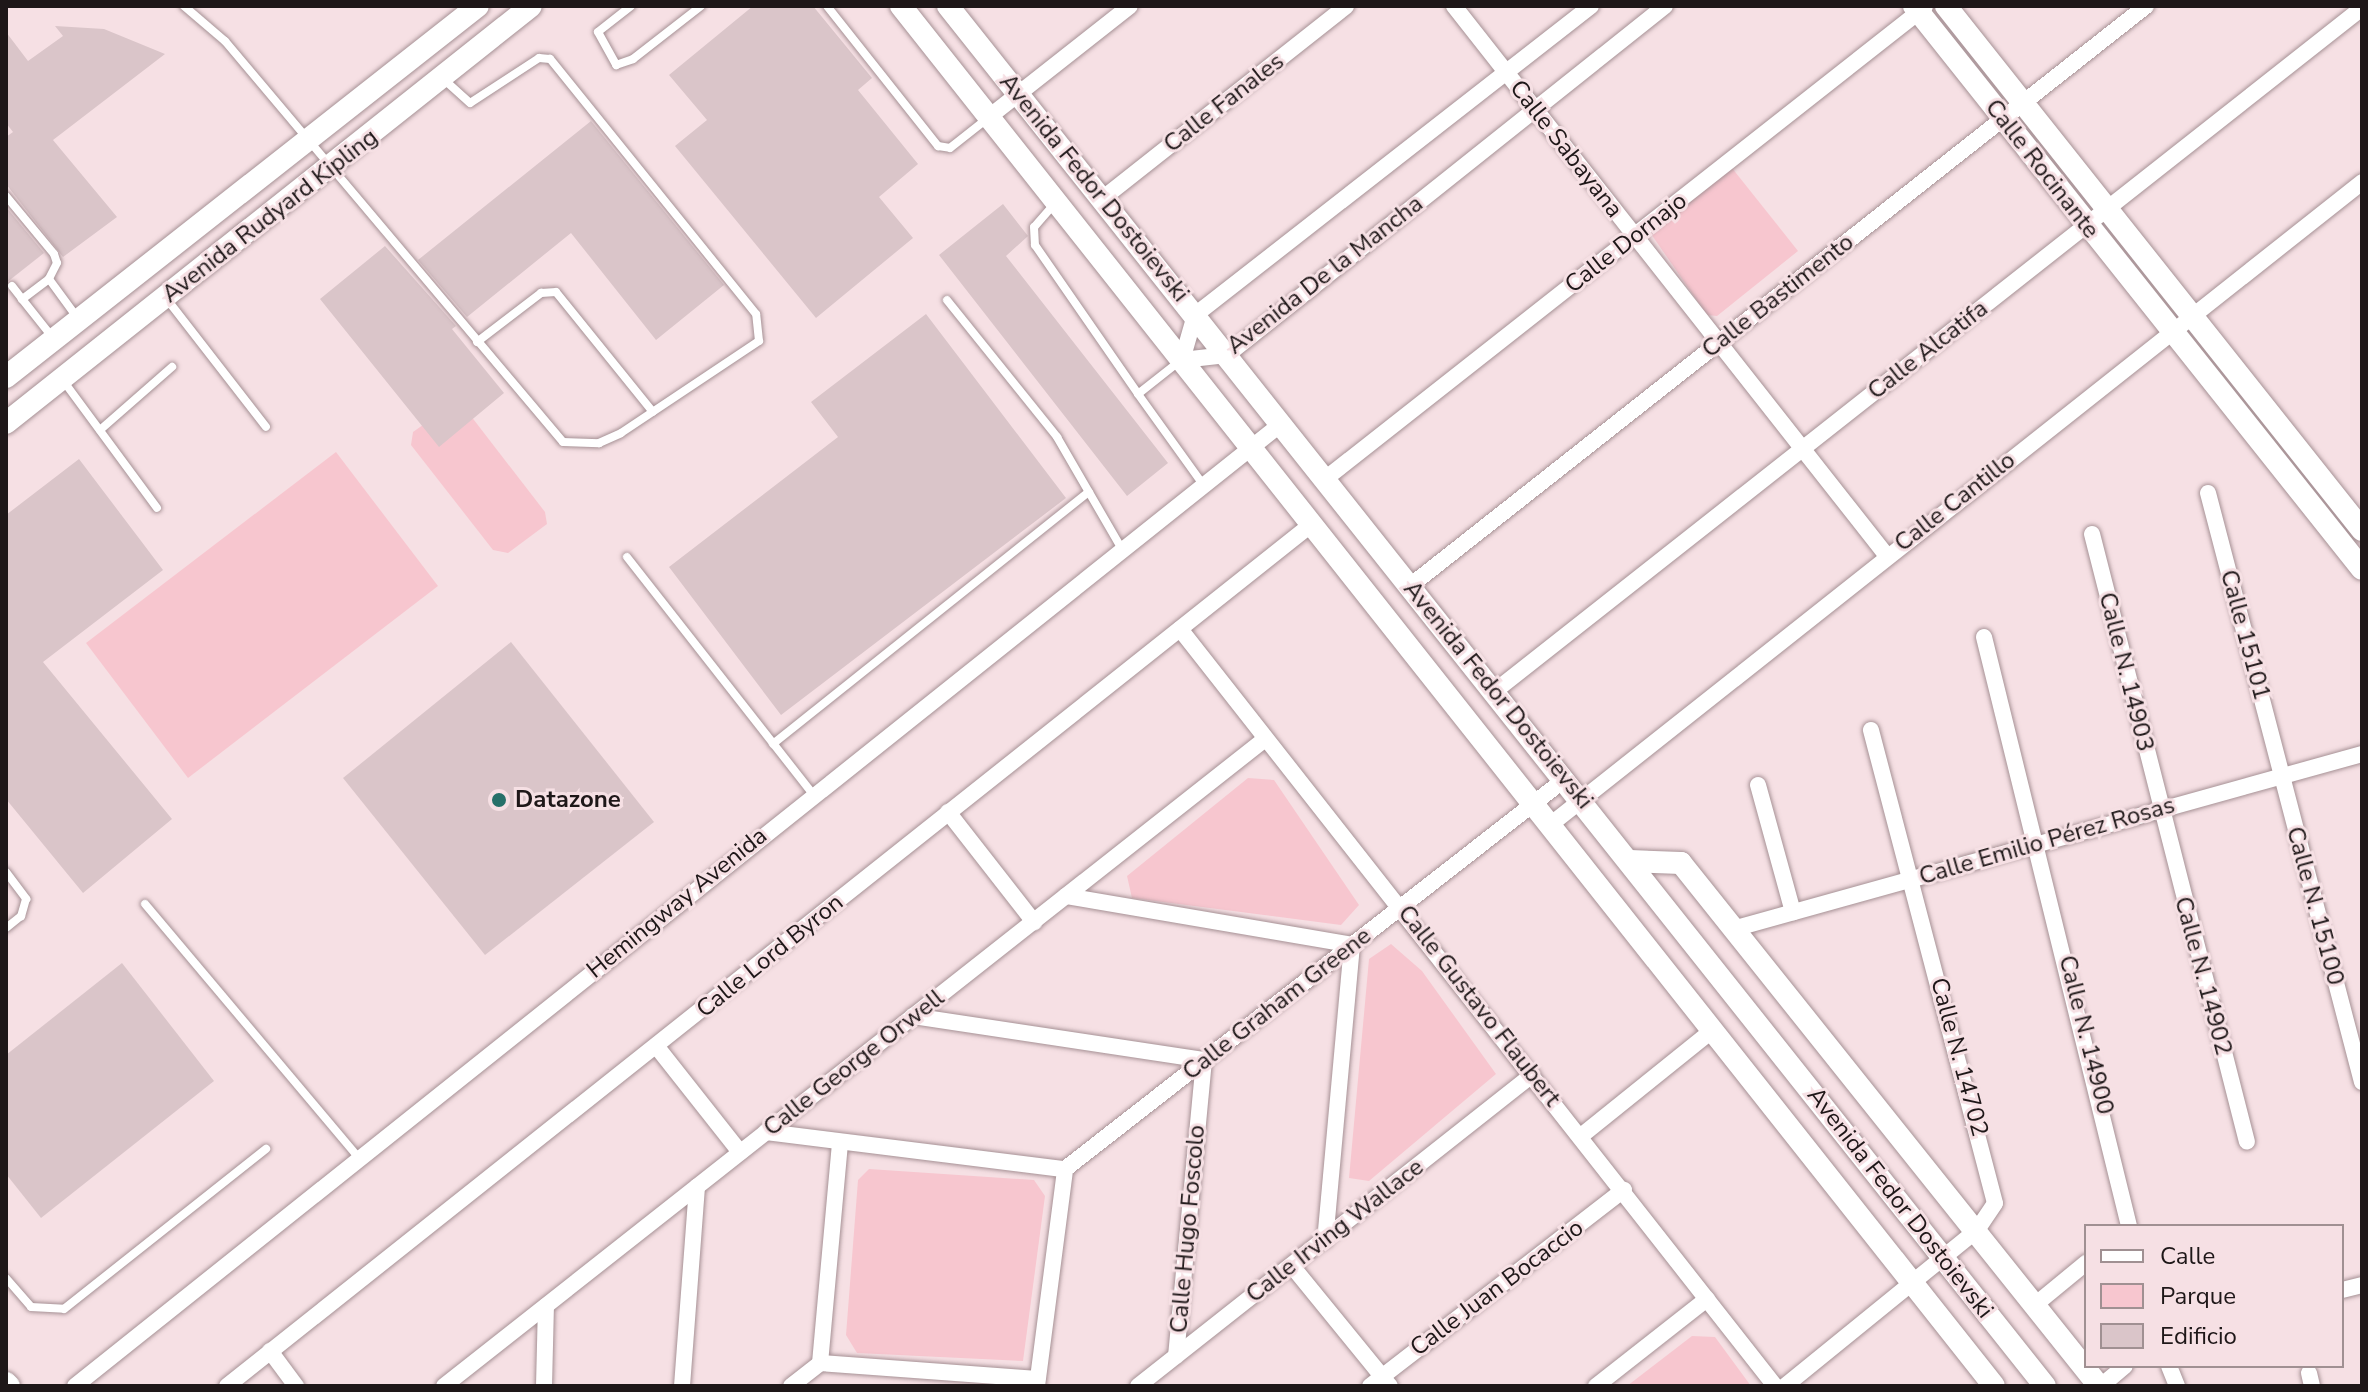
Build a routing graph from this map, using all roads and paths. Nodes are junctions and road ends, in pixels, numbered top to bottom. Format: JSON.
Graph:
{"nodes":[{"id":1,"x":184,"y":6,"type":"edge"},
{"id":2,"x":478,"y":6,"type":"edge"},
{"id":3,"x":531,"y":6,"type":"edge"},
{"id":4,"x":631,"y":6,"type":"edge"},
{"id":5,"x":701,"y":6,"type":"edge"},
{"id":6,"x":827,"y":6,"type":"edge"},
{"id":7,"x":901,"y":6,"type":"edge"},
{"id":8,"x":948,"y":6,"type":"edge"},
{"id":9,"x":1130,"y":6,"type":"edge"},
{"id":10,"x":1346,"y":6,"type":"edge"},
{"id":11,"x":1454,"y":6,"type":"edge"},
{"id":12,"x":1591,"y":6,"type":"edge"},
{"id":13,"x":1665,"y":6,"type":"edge"},
{"id":14,"x":1946,"y":6,"type":"edge"},
{"id":15,"x":2146,"y":6,"type":"edge"},
{"id":16,"x":1920,"y":8,"type":"edge"},
{"id":17,"x":2362,"y":8,"type":"edge"},
{"id":18,"x":1506,"y":72,"type":"junction"},
{"id":19,"x":442,"y":78,"type":"junction"},
{"id":20,"x":1018,"y":94,"type":"junction"},
{"id":21,"x":1535,"y":109,"type":"junction"},
{"id":22,"x":2012,"y":112,"type":"junction"},
{"id":23,"x":989,"y":117,"type":"junction"},
{"id":24,"x":306,"y":143,"type":"junction"},
{"id":25,"x":328,"y":170,"type":"junction"},
{"id":26,"x":2362,"y":182,"type":"edge"},
{"id":27,"x":6,"y":196,"type":"edge"},
{"id":28,"x":1102,"y":199,"type":"junction"},
{"id":29,"x":1056,"y":202,"type":"junction"},
{"id":30,"x":2105,"y":210,"type":"junction"},
{"id":31,"x":2087,"y":225,"type":"junction"},
{"id":32,"x":1635,"y":236,"type":"junction"},
{"id":33,"x":49,"y":279,"type":"junction"},
{"id":34,"x":12,"y":286,"type":"dead end"},
{"id":35,"x":166,"y":298,"type":"junction"},
{"id":36,"x":22,"y":299,"type":"junction"},
{"id":37,"x":947,"y":300,"type":"dead end"},
{"id":38,"x":1195,"y":315,"type":"junction"},
{"id":39,"x":2188,"y":316,"type":"junction"},
{"id":40,"x":79,"y":320,"type":"junction"},
{"id":41,"x":2170,"y":331,"type":"junction"},
{"id":42,"x":54,"y":340,"type":"junction"},
{"id":43,"x":477,"y":342,"type":"junction"},
{"id":44,"x":1719,"y":342,"type":"junction"},
{"id":45,"x":1227,"y":355,"type":"junction"},
{"id":46,"x":1182,"y":360,"type":"junction"},
{"id":47,"x":172,"y":367,"type":"dead end"},
{"id":48,"x":6,"y":377,"type":"edge"},
{"id":49,"x":62,"y":379,"type":"junction"},
{"id":50,"x":1138,"y":394,"type":"junction"},
{"id":51,"x":653,"y":412,"type":"junction"},
{"id":52,"x":6,"y":423,"type":"edge"},
{"id":53,"x":1281,"y":424,"type":"junction"},
{"id":54,"x":266,"y":427,"type":"dead end"},
{"id":55,"x":100,"y":430,"type":"junction"},
{"id":56,"x":1803,"y":449,"type":"junction"},
{"id":57,"x":1253,"y":450,"type":"junction"},
{"id":58,"x":1325,"y":479,"type":"junction"},
{"id":59,"x":1204,"y":486,"type":"junction"},
{"id":60,"x":1089,"y":492,"type":"junction"},
{"id":61,"x":2208,"y":493,"type":"dead end"},
{"id":62,"x":157,"y":508,"type":"dead end"},
{"id":63,"x":1312,"y":524,"type":"junction"},
{"id":64,"x":2362,"y":531,"type":"edge"},
{"id":65,"x":2092,"y":534,"type":"dead end"},
{"id":66,"x":2339,"y":539,"type":"junction"},
{"id":67,"x":1123,"y":551,"type":"junction"},
{"id":68,"x":1887,"y":556,"type":"junction"},
{"id":69,"x":627,"y":557,"type":"dead end"},
{"id":70,"x":2362,"y":569,"type":"edge"},
{"id":71,"x":1410,"y":586,"type":"junction"},
{"id":72,"x":1180,"y":629,"type":"junction"},
{"id":73,"x":1984,"y":637,"type":"dead end"},
{"id":74,"x":1495,"y":691,"type":"junction"},
{"id":75,"x":1871,"y":730,"type":"dead end"},
{"id":76,"x":1265,"y":739,"type":"junction"},
{"id":77,"x":773,"y":744,"type":"junction"},
{"id":78,"x":2362,"y":754,"type":"edge"},
{"id":79,"x":2281,"y":776,"type":"junction"},
{"id":80,"x":1565,"y":779,"type":"junction"},
{"id":81,"x":1758,"y":785,"type":"dead end"},
{"id":82,"x":813,"y":794,"type":"junction"},
{"id":83,"x":1580,"y":799,"type":"junction"},
{"id":84,"x":1534,"y":804,"type":"junction"},
{"id":85,"x":2160,"y":810,"type":"junction"},
{"id":86,"x":948,"y":812,"type":"junction"},
{"id":87,"x":1550,"y":825,"type":"junction"},
{"id":88,"x":2036,"y":844,"type":"junction"},
{"id":89,"x":1630,"y":861,"type":"junction"},
{"id":90,"x":6,"y":872,"type":"edge"},
{"id":91,"x":1911,"y":879,"type":"junction"},
{"id":92,"x":1066,"y":896,"type":"junction"},
{"id":93,"x":145,"y":904,"type":"dead end"},
{"id":94,"x":1402,"y":907,"type":"junction"},
{"id":95,"x":1793,"y":912,"type":"junction"},
{"id":96,"x":1034,"y":922,"type":"junction"},
{"id":97,"x":6,"y":928,"type":"edge"},
{"id":98,"x":1733,"y":929,"type":"junction"},
{"id":99,"x":1352,"y":945,"type":"junction"},
{"id":100,"x":913,"y":1016,"type":"junction"},
{"id":101,"x":1713,"y":1030,"type":"junction"},
{"id":102,"x":657,"y":1047,"type":"junction"},
{"id":103,"x":1204,"y":1060,"type":"junction"},
{"id":104,"x":1532,"y":1075,"type":"junction"},
{"id":105,"x":2362,"y":1082,"type":"edge"},
{"id":106,"x":766,"y":1132,"type":"junction"},
{"id":107,"x":1581,"y":1136,"type":"junction"},
{"id":108,"x":2247,"y":1142,"type":"dead end"},
{"id":109,"x":840,"y":1144,"type":"junction"},
{"id":110,"x":266,"y":1149,"type":"dead end"},
{"id":111,"x":740,"y":1152,"type":"junction"},
{"id":112,"x":360,"y":1159,"type":"junction"},
{"id":113,"x":1065,"y":1169,"type":"junction"},
{"id":114,"x":697,"y":1187,"type":"junction"},
{"id":115,"x":1624,"y":1190,"type":"junction"},
{"id":116,"x":2129,"y":1224,"type":"edge"},
{"id":117,"x":1977,"y":1230,"type":"junction"},
{"id":118,"x":1325,"y":1240,"type":"junction"},
{"id":119,"x":1942,"y":1256,"type":"junction"},
{"id":120,"x":2084,"y":1265,"type":"edge"},
{"id":121,"x":1292,"y":1266,"type":"junction"},
{"id":122,"x":6,"y":1278,"type":"edge"},
{"id":123,"x":1911,"y":1281,"type":"junction"},
{"id":124,"x":1707,"y":1299,"type":"junction"},
{"id":125,"x":2036,"y":1304,"type":"junction"},
{"id":126,"x":546,"y":1306,"type":"junction"},
{"id":127,"x":270,"y":1351,"type":"junction"},
{"id":128,"x":1176,"y":1356,"type":"junction"},
{"id":129,"x":820,"y":1363,"type":"junction"},
{"id":130,"x":2084,"y":1366,"type":"edge"},
{"id":131,"x":2086,"y":1368,"type":"edge"},
{"id":132,"x":2122,"y":1368,"type":"edge"},
{"id":133,"x":1037,"y":1383,"type":"edge"},
{"id":134,"x":1380,"y":1383,"type":"edge"},
{"id":135,"x":75,"y":1386,"type":"edge"},
{"id":136,"x":227,"y":1386,"type":"edge"},
{"id":137,"x":296,"y":1386,"type":"edge"},
{"id":138,"x":444,"y":1386,"type":"edge"},
{"id":139,"x":544,"y":1386,"type":"edge"},
{"id":140,"x":682,"y":1386,"type":"edge"},
{"id":141,"x":791,"y":1386,"type":"edge"},
{"id":142,"x":1138,"y":1386,"type":"edge"},
{"id":143,"x":1596,"y":1386,"type":"edge"},
{"id":144,"x":1775,"y":1386,"type":"edge"},
{"id":145,"x":1785,"y":1386,"type":"edge"},
{"id":146,"x":1994,"y":1386,"type":"edge"},
{"id":147,"x":2045,"y":1386,"type":"edge"},
{"id":148,"x":2100,"y":1386,"type":"edge"}],
"edges":[{"from":1,"to":24,"type":"lane"},
{"from":2,"to":24,"type":"main road","name":"Avenida Rudyard Kipling"},
{"from":3,"to":19,"type":"main road","name":"Avenida Rudyard Kipling"},
{"from":4,"to":5,"type":"lane"},
{"from":6,"to":23,"type":"lane"},
{"from":7,"to":23,"type":"main road","name":"Avenida Fedor Dostoievski"},
{"from":8,"to":20,"type":"main road","name":"Avenida Fedor Dostoievski"},
{"from":9,"to":20,"type":"street"},
{"from":10,"to":28,"type":"street","name":"Calle Fanales"},
{"from":11,"to":18,"type":"street","name":"Calle Sabayana"},
{"from":12,"to":18,"type":"street","name":"Avenida De la Mancha"},
{"from":13,"to":21,"type":"street","name":"Avenida De la Mancha"},
{"from":14,"to":22,"type":"main road","name":"Calle Rocinante"},
{"from":15,"to":22,"type":"street","name":"Calle Bastimento"},
{"from":16,"to":22,"type":"main road","name":"Calle Rocinante"},
{"from":16,"to":32,"type":"street","name":"Calle Dornajo"},
{"from":17,"to":30,"type":"street","name":"Calle Alcatifa"},
{"from":18,"to":21,"type":"street","name":"Calle Sabayana"},
{"from":18,"to":38,"type":"street","name":"Avenida De la Mancha"},
{"from":19,"to":25,"type":"main road","name":"Avenida Rudyard Kipling"},
{"from":19,"to":51,"type":"lane"},
{"from":20,"to":23,"type":"street"},
{"from":20,"to":28,"type":"main road","name":"Avenida Fedor Dostoievski"},
{"from":21,"to":32,"type":"street","name":"Calle Sabayana"},
{"from":21,"to":45,"type":"street","name":"Avenida De la Mancha"},
{"from":22,"to":30,"type":"main road","name":"Calle Rocinante"},
{"from":22,"to":31,"type":"main road","name":"Calle Rocinante"},
{"from":22,"to":44,"type":"street","name":"Calle Bastimento"},
{"from":23,"to":29,"type":"main road","name":"Avenida Fedor Dostoievski"},
{"from":24,"to":25,"type":"lane"},
{"from":24,"to":40,"type":"main road","name":"Avenida Rudyard Kipling"},
{"from":25,"to":35,"type":"main road","name":"Avenida Rudyard Kipling"},
{"from":25,"to":43,"type":"lane"},
{"from":26,"to":39,"type":"street","name":"Calle Cantillo"},
{"from":27,"to":33,"type":"lane"},
{"from":28,"to":38,"type":"main road","name":"Avenida Fedor Dostoievski"},
{"from":29,"to":46,"type":"main road","name":"Avenida Fedor Dostoievski"},
{"from":29,"to":50,"type":"lane"},
{"from":30,"to":31,"type":"street","name":"Calle Alcatifa"},
{"from":30,"to":39,"type":"main road","name":"Calle Rocinante"},
{"from":31,"to":41,"type":"main road","name":"Calle Rocinante"},
{"from":31,"to":56,"type":"street","name":"Calle Alcatifa"},
{"from":32,"to":44,"type":"street","name":"Calle Sabayana"},
{"from":32,"to":58,"type":"street","name":"Calle Dornajo"},
{"from":33,"to":36,"type":"lane"},
{"from":33,"to":40,"type":"lane"},
{"from":34,"to":36,"type":"lane"},
{"from":35,"to":49,"type":"main road","name":"Avenida Rudyard Kipling"},
{"from":35,"to":54,"type":"lane"},
{"from":36,"to":42,"type":"lane"},
{"from":37,"to":60,"type":"lane"},
{"from":38,"to":45,"type":"main road","name":"Avenida Fedor Dostoievski"},
{"from":38,"to":46,"type":"street","name":"Avenida De la Mancha"},
{"from":39,"to":41,"type":"street","name":"Calle Cantillo"},
{"from":39,"to":64,"type":"main road","name":"Calle Rocinante"},
{"from":40,"to":42,"type":"main road","name":"Avenida Rudyard Kipling"},
{"from":41,"to":66,"type":"main road","name":"Calle Rocinante"},
{"from":41,"to":68,"type":"street","name":"Calle Cantillo"},
{"from":42,"to":48,"type":"main road","name":"Avenida Rudyard Kipling"},
{"from":43,"to":51,"type":"lane"},
{"from":43,"to":51,"type":"lane"},
{"from":44,"to":56,"type":"street","name":"Calle Sabayana"},
{"from":44,"to":71,"type":"street","name":"Calle Bastimento"},
{"from":45,"to":46,"type":"street","name":"Avenida De la Mancha"},
{"from":45,"to":53,"type":"main road","name":"Avenida Fedor Dostoievski"},
{"from":46,"to":50,"type":"lane"},
{"from":46,"to":57,"type":"main road","name":"Avenida Fedor Dostoievski"},
{"from":47,"to":55,"type":"lane"},
{"from":49,"to":52,"type":"main road","name":"Avenida Rudyard Kipling"},
{"from":49,"to":55,"type":"lane"},
{"from":50,"to":59,"type":"lane"},
{"from":53,"to":57,"type":"street","name":"Hemingway Avenida"},
{"from":53,"to":58,"type":"main road","name":"Avenida Fedor Dostoievski"},
{"from":55,"to":62,"type":"lane"},
{"from":56,"to":68,"type":"street","name":"Calle Sabayana"},
{"from":56,"to":74,"type":"street","name":"Calle Alcatifa"},
{"from":57,"to":59,"type":"street","name":"Hemingway Avenida"},
{"from":57,"to":63,"type":"main road","name":"Avenida Fedor Dostoievski"},
{"from":58,"to":71,"type":"main road","name":"Avenida Fedor Dostoievski"},
{"from":59,"to":67,"type":"street","name":"Hemingway Avenida"},
{"from":60,"to":67,"type":"lane"},
{"from":60,"to":77,"type":"lane"},
{"from":61,"to":79,"type":"street","name":"Calle 15101"},
{"from":63,"to":72,"type":"street","name":"Calle Lord Byron"},
{"from":63,"to":84,"type":"main road","name":"Avenida Fedor Dostoievski"},
{"from":64,"to":66,"type":"street"},
{"from":65,"to":85,"type":"street","name":"Calle N. 14903"},
{"from":66,"to":70,"type":"main road","name":"Calle Rocinante"},
{"from":67,"to":82,"type":"street","name":"Hemingway Avenida"},
{"from":68,"to":83,"type":"street","name":"Calle Cantillo"},
{"from":69,"to":77,"type":"lane"},
{"from":71,"to":74,"type":"main road","name":"Avenida Fedor Dostoievski"},
{"from":72,"to":76,"type":"street","name":"Calle Gustavo Flaubert"},
{"from":72,"to":86,"type":"street","name":"Calle Lord Byron"},
{"from":73,"to":88,"type":"street","name":"Calle N. 14900"},
{"from":74,"to":80,"type":"main road","name":"Avenida Fedor Dostoievski"},
{"from":75,"to":91,"type":"street","name":"Calle N. 14702"},
{"from":76,"to":92,"type":"street","name":"Calle George Orwell"},
{"from":76,"to":94,"type":"street","name":"Calle Gustavo Flaubert"},
{"from":77,"to":82,"type":"lane"},
{"from":78,"to":79,"type":"street","name":"Calle Emilio Pérez Rosas"},
{"from":79,"to":85,"type":"street","name":"Calle Emilio Pérez Rosas"},
{"from":79,"to":105,"type":"street","name":"Calle N. 15100"},
{"from":80,"to":83,"type":"main road","name":"Avenida Fedor Dostoievski"},
{"from":80,"to":84,"type":"street","name":"Calle Graham Greene"},
{"from":81,"to":95,"type":"street"},
{"from":82,"to":112,"type":"street","name":"Hemingway Avenida"},
{"from":83,"to":87,"type":"street","name":"Calle Cantillo"},
{"from":83,"to":89,"type":"main road","name":"Avenida Fedor Dostoievski"},
{"from":84,"to":87,"type":"main road","name":"Avenida Fedor Dostoievski"},
{"from":84,"to":94,"type":"street","name":"Calle Graham Greene"},
{"from":85,"to":88,"type":"street","name":"Calle Emilio Pérez Rosas"},
{"from":85,"to":108,"type":"street","name":"Calle N. 14902"},
{"from":86,"to":96,"type":"street"},
{"from":86,"to":102,"type":"street","name":"Calle Lord Byron"},
{"from":87,"to":101,"type":"main road","name":"Avenida Fedor Dostoievski"},
{"from":88,"to":91,"type":"street","name":"Calle Emilio Pérez Rosas"},
{"from":88,"to":116,"type":"street","name":"Calle N. 14900"},
{"from":89,"to":98,"type":"main road"},
{"from":89,"to":119,"type":"main road","name":"Avenida Fedor Dostoievski"},
{"from":90,"to":97,"type":"lane"},
{"from":91,"to":95,"type":"street","name":"Calle Emilio Pérez Rosas"},
{"from":91,"to":117,"type":"street","name":"Calle N. 14702"},
{"from":92,"to":96,"type":"street","name":"Calle George Orwell"},
{"from":92,"to":99,"type":"street"},
{"from":93,"to":112,"type":"lane"},
{"from":94,"to":99,"type":"street","name":"Calle Graham Greene"},
{"from":94,"to":104,"type":"street","name":"Calle Gustavo Flaubert"},
{"from":95,"to":98,"type":"street","name":"Calle Emilio Pérez Rosas"},
{"from":96,"to":100,"type":"street","name":"Calle George Orwell"},
{"from":98,"to":117,"type":"main road"},
{"from":99,"to":103,"type":"street","name":"Calle Graham Greene"},
{"from":99,"to":118,"type":"street"},
{"from":100,"to":103,"type":"street"},
{"from":100,"to":106,"type":"street","name":"Calle George Orwell"},
{"from":101,"to":107,"type":"street"},
{"from":101,"to":123,"type":"main road","name":"Avenida Fedor Dostoievski"},
{"from":102,"to":111,"type":"street"},
{"from":102,"to":127,"type":"street","name":"Calle Lord Byron"},
{"from":103,"to":113,"type":"street","name":"Calle Graham Greene"},
{"from":103,"to":128,"type":"street","name":"Calle Hugo Foscolo"},
{"from":104,"to":107,"type":"street","name":"Calle Gustavo Flaubert"},
{"from":104,"to":118,"type":"street","name":"Calle Irving Wallace"},
{"from":106,"to":109,"type":"street"},
{"from":106,"to":111,"type":"street","name":"Calle George Orwell"},
{"from":107,"to":115,"type":"street","name":"Calle Gustavo Flaubert"},
{"from":109,"to":113,"type":"street"},
{"from":109,"to":129,"type":"street"},
{"from":110,"to":122,"type":"lane"},
{"from":111,"to":114,"type":"street","name":"Calle George Orwell"},
{"from":112,"to":135,"type":"street","name":"Hemingway Avenida"},
{"from":113,"to":133,"type":"street"},
{"from":114,"to":126,"type":"street","name":"Calle George Orwell"},
{"from":114,"to":140,"type":"street"},
{"from":115,"to":124,"type":"street","name":"Calle Gustavo Flaubert"},
{"from":115,"to":134,"type":"street","name":"Calle Juan Bocaccio"},
{"from":117,"to":119,"type":"street"},
{"from":117,"to":125,"type":"main road"},
{"from":118,"to":121,"type":"street","name":"Calle Irving Wallace"},
{"from":119,"to":123,"type":"street"},
{"from":119,"to":147,"type":"main road","name":"Avenida Fedor Dostoievski"},
{"from":120,"to":125,"type":"street"},
{"from":121,"to":128,"type":"street","name":"Calle Irving Wallace"},
{"from":121,"to":134,"type":"street"},
{"from":123,"to":145,"type":"street"},
{"from":123,"to":146,"type":"main road","name":"Avenida Fedor Dostoievski"},
{"from":124,"to":143,"type":"street"},
{"from":124,"to":144,"type":"street","name":"Calle Gustavo Flaubert"},
{"from":125,"to":130,"type":"main road"},
{"from":126,"to":138,"type":"street","name":"Calle George Orwell"},
{"from":126,"to":139,"type":"street"},
{"from":127,"to":136,"type":"street","name":"Calle Lord Byron"},
{"from":127,"to":137,"type":"street"},
{"from":128,"to":142,"type":"street","name":"Calle Irving Wallace"},
{"from":129,"to":133,"type":"street"},
{"from":129,"to":141,"type":"street"},
{"from":131,"to":148,"type":"main road"},
{"from":132,"to":148,"type":"street"}]}
